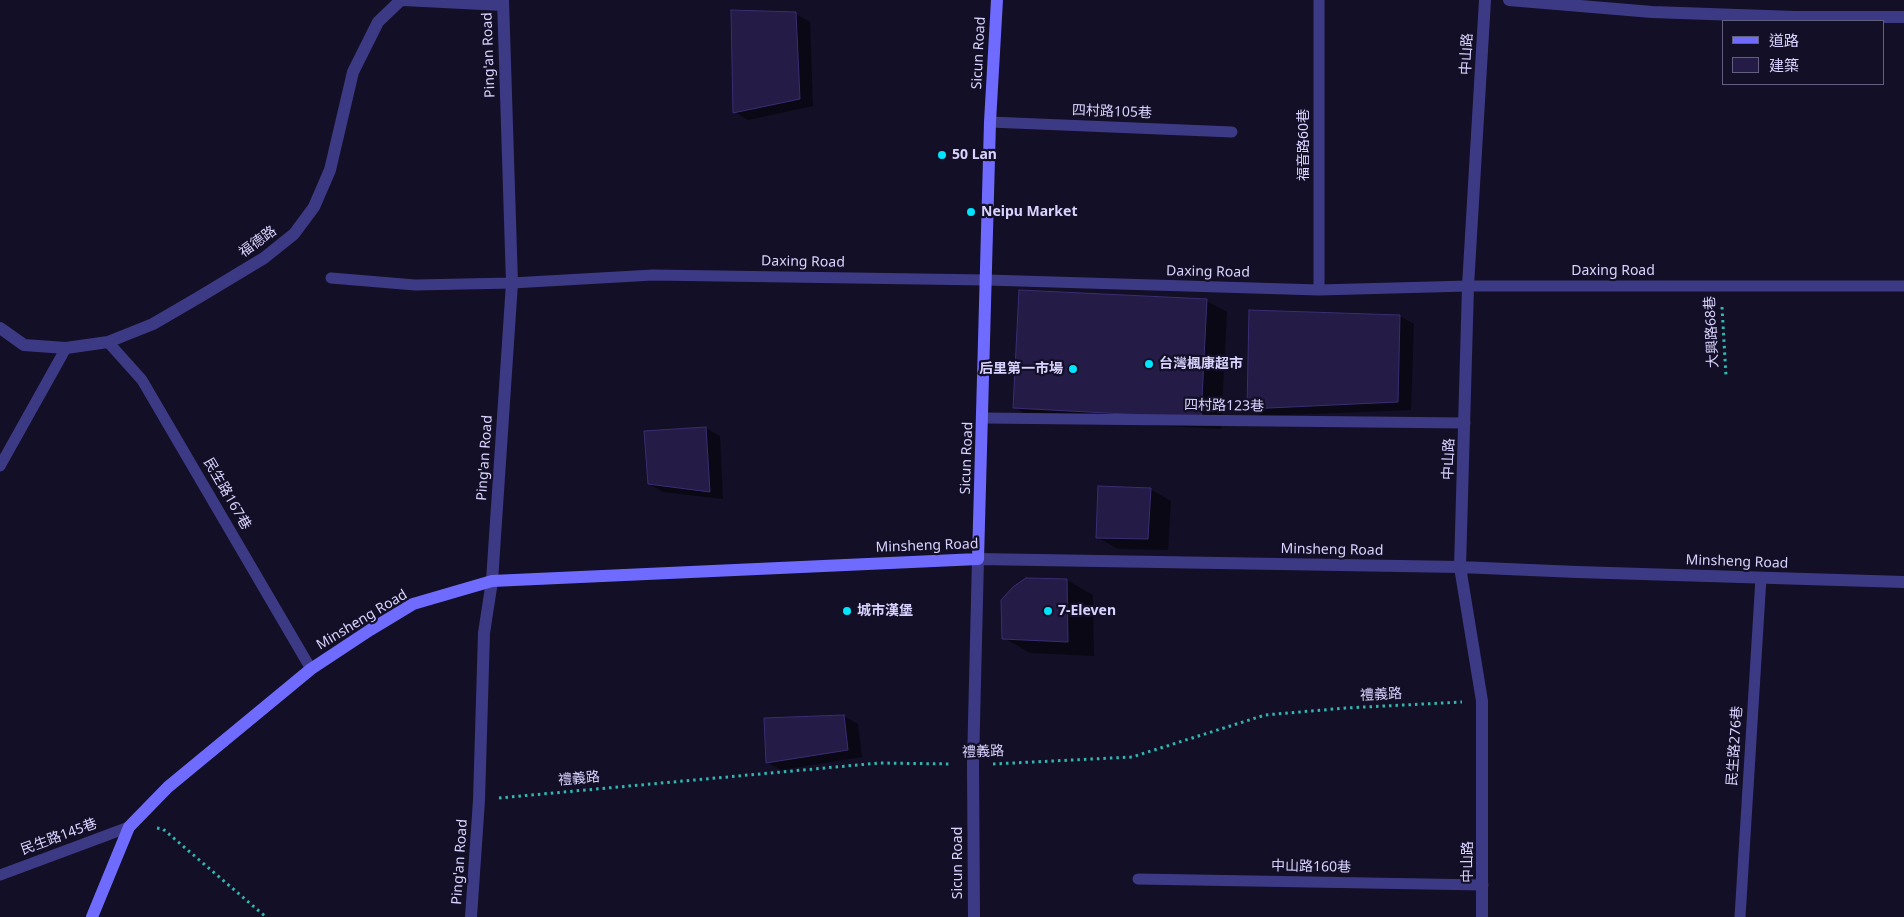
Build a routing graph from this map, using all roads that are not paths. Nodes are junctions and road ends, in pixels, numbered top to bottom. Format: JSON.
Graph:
{"nodes":[{"id":1,"x":402,"y":0,"type":"edge"},
{"id":2,"x":997,"y":0,"type":"edge"},
{"id":3,"x":1319,"y":0,"type":"edge"},
{"id":4,"x":1485,"y":0,"type":"edge"},
{"id":5,"x":1508,"y":0,"type":"edge"},
{"id":6,"x":503,"y":2,"type":"edge"},
{"id":7,"x":1904,"y":17,"type":"edge"},
{"id":8,"x":990,"y":122,"type":"junction"},
{"id":9,"x":1232,"y":132,"type":"dead end"},
{"id":10,"x":331,"y":278,"type":"dead end"},
{"id":11,"x":987,"y":280,"type":"junction"},
{"id":12,"x":512,"y":283,"type":"junction"},
{"id":13,"x":1468,"y":286,"type":"junction"},
{"id":14,"x":1904,"y":286,"type":"edge"},
{"id":15,"x":1319,"y":290,"type":"junction"},
{"id":16,"x":0,"y":328,"type":"edge"},
{"id":17,"x":108,"y":342,"type":"junction"},
{"id":18,"x":66,"y":348,"type":"junction"},
{"id":19,"x":983,"y":418,"type":"junction"},
{"id":20,"x":1465,"y":423,"type":"junction"},
{"id":21,"x":0,"y":466,"type":"edge"},
{"id":22,"x":978,"y":558,"type":"junction"},
{"id":23,"x":1460,"y":567,"type":"junction"},
{"id":24,"x":1761,"y":578,"type":"junction"},
{"id":25,"x":492,"y":581,"type":"junction"},
{"id":26,"x":1904,"y":582,"type":"edge"},
{"id":27,"x":310,"y":669,"type":"junction"},
{"id":28,"x":129,"y":827,"type":"junction"},
{"id":29,"x":0,"y":875,"type":"edge"},
{"id":30,"x":1138,"y":879,"type":"dead end"},
{"id":31,"x":1484,"y":885,"type":"junction"},
{"id":32,"x":92,"y":917,"type":"edge"},
{"id":33,"x":471,"y":917,"type":"edge"},
{"id":34,"x":974,"y":917,"type":"edge"},
{"id":35,"x":1482,"y":917,"type":"edge"},
{"id":36,"x":1740,"y":917,"type":"edge"}],
"edges":[{"from":1,"to":6,"type":"street","name":"福德路"},
{"from":1,"to":17,"type":"street","name":"福德路"},
{"from":2,"to":8,"type":"main road","name":"Sicun Road"},
{"from":3,"to":15,"type":"lane","name":"福音路60巷"},
{"from":4,"to":13,"type":"street","name":"中山路"},
{"from":5,"to":7,"type":"street"},
{"from":6,"to":12,"type":"street","name":"Ping'an Road"},
{"from":8,"to":9,"type":"lane","name":"四村路105巷"},
{"from":8,"to":11,"type":"main road","name":"Sicun Road"},
{"from":10,"to":12,"type":"lane","name":"Daxing Road"},
{"from":11,"to":12,"type":"lane","name":"Daxing Road"},
{"from":11,"to":15,"type":"lane","name":"Daxing Road"},
{"from":11,"to":19,"type":"main road","name":"Sicun Road"},
{"from":12,"to":25,"type":"street","name":"Ping'an Road"},
{"from":13,"to":14,"type":"lane","name":"Daxing Road"},
{"from":13,"to":15,"type":"lane","name":"Daxing Road"},
{"from":13,"to":20,"type":"street","name":"中山路"},
{"from":16,"to":18,"type":"street","name":"福德路"},
{"from":17,"to":18,"type":"street","name":"福德路"},
{"from":17,"to":27,"type":"lane","name":"民生路167巷"},
{"from":18,"to":21,"type":"lane"},
{"from":19,"to":20,"type":"lane","name":"四村路123巷"},
{"from":19,"to":22,"type":"main road","name":"Sicun Road"},
{"from":20,"to":23,"type":"street","name":"中山路"},
{"from":22,"to":23,"type":"street","name":"Minsheng Road"},
{"from":22,"to":25,"type":"main road","name":"Minsheng Road"},
{"from":22,"to":34,"type":"street","name":"Sicun Road"},
{"from":23,"to":24,"type":"street","name":"Minsheng Road"},
{"from":23,"to":31,"type":"street","name":"中山路"},
{"from":24,"to":26,"type":"street","name":"Minsheng Road"},
{"from":24,"to":36,"type":"lane","name":"民生路276巷"},
{"from":25,"to":27,"type":"main road","name":"Minsheng Road"},
{"from":25,"to":33,"type":"street","name":"Ping'an Road"},
{"from":27,"to":28,"type":"main road","name":"Minsheng Road"},
{"from":28,"to":29,"type":"lane","name":"民生路145巷"},
{"from":28,"to":32,"type":"main road","name":"Minsheng Road"},
{"from":30,"to":31,"type":"lane","name":"中山路160巷"},
{"from":31,"to":35,"type":"street","name":"中山路"}]}
